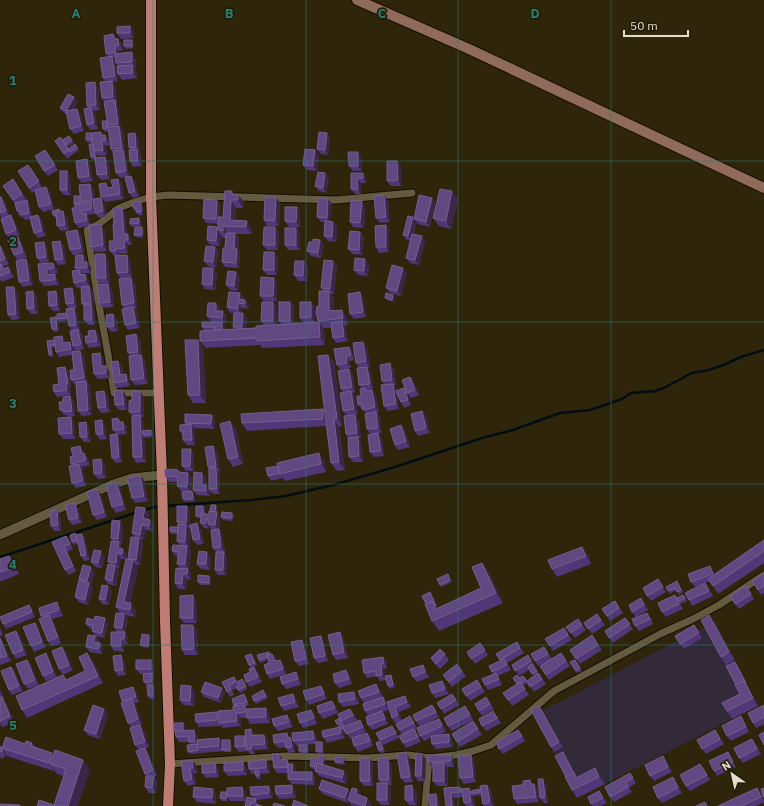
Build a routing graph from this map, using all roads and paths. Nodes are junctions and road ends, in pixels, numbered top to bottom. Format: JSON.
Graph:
{"nodes":[{"id":1,"x":151,"y":0,"type":"edge"},
{"id":2,"x":357,"y":0,"type":"edge"},
{"id":3,"x":764,"y":188,"type":"edge"},
{"id":4,"x":412,"y":193,"type":"dead end"},
{"id":5,"x":151,"y":197,"type":"junction"},
{"id":6,"x":159,"y":393,"type":"junction"},
{"id":7,"x":162,"y":475,"type":"junction"},
{"id":8,"x":0,"y":535,"type":"edge"},
{"id":9,"x":764,"y":575,"type":"edge"},
{"id":10,"x":429,"y":758,"type":"junction"},
{"id":11,"x":170,"y":764,"type":"junction"},
{"id":12,"x":168,"y":806,"type":"edge"},
{"id":13,"x":425,"y":806,"type":"edge"}],
"edges":[{"from":1,"to":5,"type":"main road"},
{"from":2,"to":3,"type":"main road"},
{"from":4,"to":5,"type":"street"},
{"from":5,"to":6,"type":"main road"},
{"from":5,"to":6,"type":"street"},
{"from":6,"to":7,"type":"main road"},
{"from":7,"to":8,"type":"street"},
{"from":7,"to":11,"type":"main road"},
{"from":9,"to":10,"type":"street"},
{"from":10,"to":11,"type":"street"},
{"from":10,"to":13,"type":"street"},
{"from":11,"to":12,"type":"main road"}]}
